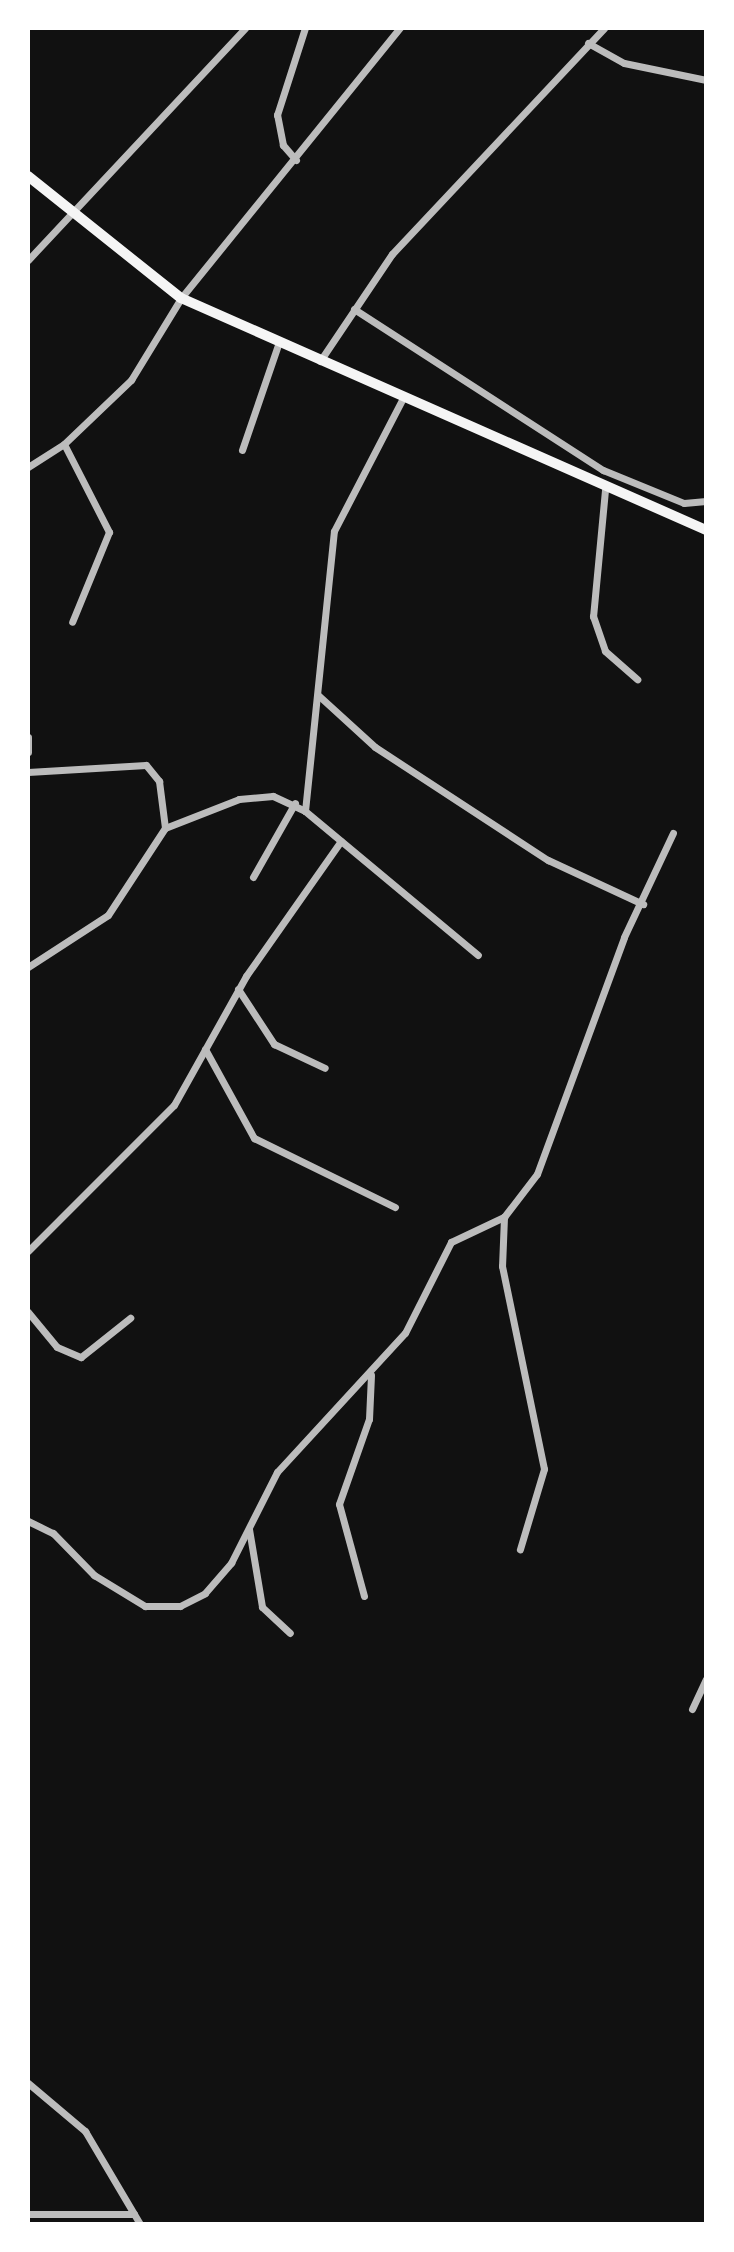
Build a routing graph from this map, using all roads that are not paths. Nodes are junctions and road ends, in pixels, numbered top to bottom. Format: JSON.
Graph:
{"nodes":[{"id":1,"x":245,"y":28,"type":"edge"},
{"id":2,"x":305,"y":28,"type":"edge"},
{"id":3,"x":400,"y":28,"type":"edge"},
{"id":4,"x":604,"y":28,"type":"edge"},
{"id":5,"x":588,"y":43,"type":"junction"},
{"id":6,"x":706,"y":80,"type":"edge"},
{"id":7,"x":296,"y":160,"type":"junction"},
{"id":8,"x":28,"y":176,"type":"edge"},
{"id":9,"x":71,"y":212,"type":"junction"},
{"id":10,"x":28,"y":260,"type":"edge"},
{"id":11,"x":181,"y":298,"type":"junction"},
{"id":12,"x":354,"y":309,"type":"junction"},
{"id":13,"x":279,"y":342,"type":"junction"},
{"id":14,"x":320,"y":361,"type":"junction"},
{"id":15,"x":403,"y":398,"type":"junction"},
{"id":16,"x":64,"y":444,"type":"junction"},
{"id":17,"x":242,"y":450,"type":"dead end"},
{"id":18,"x":28,"y":467,"type":"edge"},
{"id":19,"x":605,"y":490,"type":"junction"},
{"id":20,"x":706,"y":501,"type":"edge"},
{"id":21,"x":706,"y":530,"type":"edge"},
{"id":22,"x":72,"y":622,"type":"dead end"},
{"id":23,"x":637,"y":679,"type":"dead end"},
{"id":24,"x":318,"y":695,"type":"junction"},
{"id":25,"x":28,"y":737,"type":"edge"},
{"id":26,"x":28,"y":752,"type":"edge"},
{"id":27,"x":28,"y":772,"type":"edge"},
{"id":28,"x":295,"y":803,"type":"junction"},
{"id":29,"x":305,"y":811,"type":"junction"},
{"id":30,"x":165,"y":828,"type":"junction"},
{"id":31,"x":673,"y":833,"type":"dead end"},
{"id":32,"x":341,"y":841,"type":"junction"},
{"id":33,"x":253,"y":877,"type":"dead end"},
{"id":34,"x":643,"y":904,"type":"junction"},
{"id":35,"x":478,"y":955,"type":"dead end"},
{"id":36,"x":28,"y":967,"type":"edge"},
{"id":37,"x":238,"y":989,"type":"junction"},
{"id":38,"x":205,"y":1049,"type":"junction"},
{"id":39,"x":325,"y":1068,"type":"dead end"},
{"id":40,"x":395,"y":1207,"type":"dead end"},
{"id":41,"x":504,"y":1217,"type":"junction"},
{"id":42,"x":28,"y":1251,"type":"edge"},
{"id":43,"x":28,"y":1312,"type":"edge"},
{"id":44,"x":130,"y":1318,"type":"dead end"},
{"id":45,"x":371,"y":1375,"type":"junction"},
{"id":46,"x":28,"y":1521,"type":"edge"},
{"id":47,"x":249,"y":1526,"type":"junction"},
{"id":48,"x":520,"y":1549,"type":"dead end"},
{"id":49,"x":364,"y":1596,"type":"dead end"},
{"id":50,"x":290,"y":1633,"type":"dead end"},
{"id":51,"x":706,"y":1679,"type":"edge"},
{"id":52,"x":692,"y":1709,"type":"dead end"},
{"id":53,"x":28,"y":2083,"type":"edge"},
{"id":54,"x":28,"y":2214,"type":"edge"},
{"id":55,"x":134,"y":2214,"type":"junction"},
{"id":56,"x":140,"y":2224,"type":"edge"}],
"edges":[{"from":1,"to":9,"type":"street"},
{"from":2,"to":7,"type":"street"},
{"from":3,"to":7,"type":"street"},
{"from":4,"to":5,"type":"street"},
{"from":5,"to":6,"type":"street"},
{"from":5,"to":12,"type":"street"},
{"from":7,"to":11,"type":"street"},
{"from":8,"to":9,"type":"main road"},
{"from":9,"to":10,"type":"street"},
{"from":9,"to":11,"type":"main road"},
{"from":11,"to":13,"type":"main road"},
{"from":11,"to":16,"type":"street"},
{"from":12,"to":14,"type":"street"},
{"from":12,"to":20,"type":"street"},
{"from":13,"to":14,"type":"main road"},
{"from":13,"to":17,"type":"street"},
{"from":14,"to":15,"type":"main road"},
{"from":15,"to":19,"type":"main road"},
{"from":15,"to":24,"type":"street"},
{"from":16,"to":18,"type":"street"},
{"from":16,"to":22,"type":"street"},
{"from":19,"to":21,"type":"main road"},
{"from":19,"to":23,"type":"street"},
{"from":24,"to":29,"type":"street"},
{"from":24,"to":34,"type":"street"},
{"from":25,"to":26,"type":"street"},
{"from":27,"to":30,"type":"street"},
{"from":28,"to":29,"type":"street"},
{"from":28,"to":30,"type":"street"},
{"from":28,"to":33,"type":"street"},
{"from":29,"to":32,"type":"street"},
{"from":30,"to":36,"type":"street"},
{"from":31,"to":34,"type":"street"},
{"from":32,"to":35,"type":"street"},
{"from":32,"to":37,"type":"street"},
{"from":34,"to":41,"type":"street"},
{"from":37,"to":38,"type":"street"},
{"from":37,"to":39,"type":"street"},
{"from":38,"to":40,"type":"street"},
{"from":38,"to":42,"type":"street"},
{"from":41,"to":45,"type":"street"},
{"from":41,"to":48,"type":"street"},
{"from":43,"to":44,"type":"street"},
{"from":45,"to":47,"type":"street"},
{"from":45,"to":49,"type":"street"},
{"from":46,"to":47,"type":"street"},
{"from":47,"to":50,"type":"street"},
{"from":51,"to":52,"type":"street"},
{"from":53,"to":55,"type":"street"},
{"from":54,"to":55,"type":"street"},
{"from":55,"to":56,"type":"street"}]}
